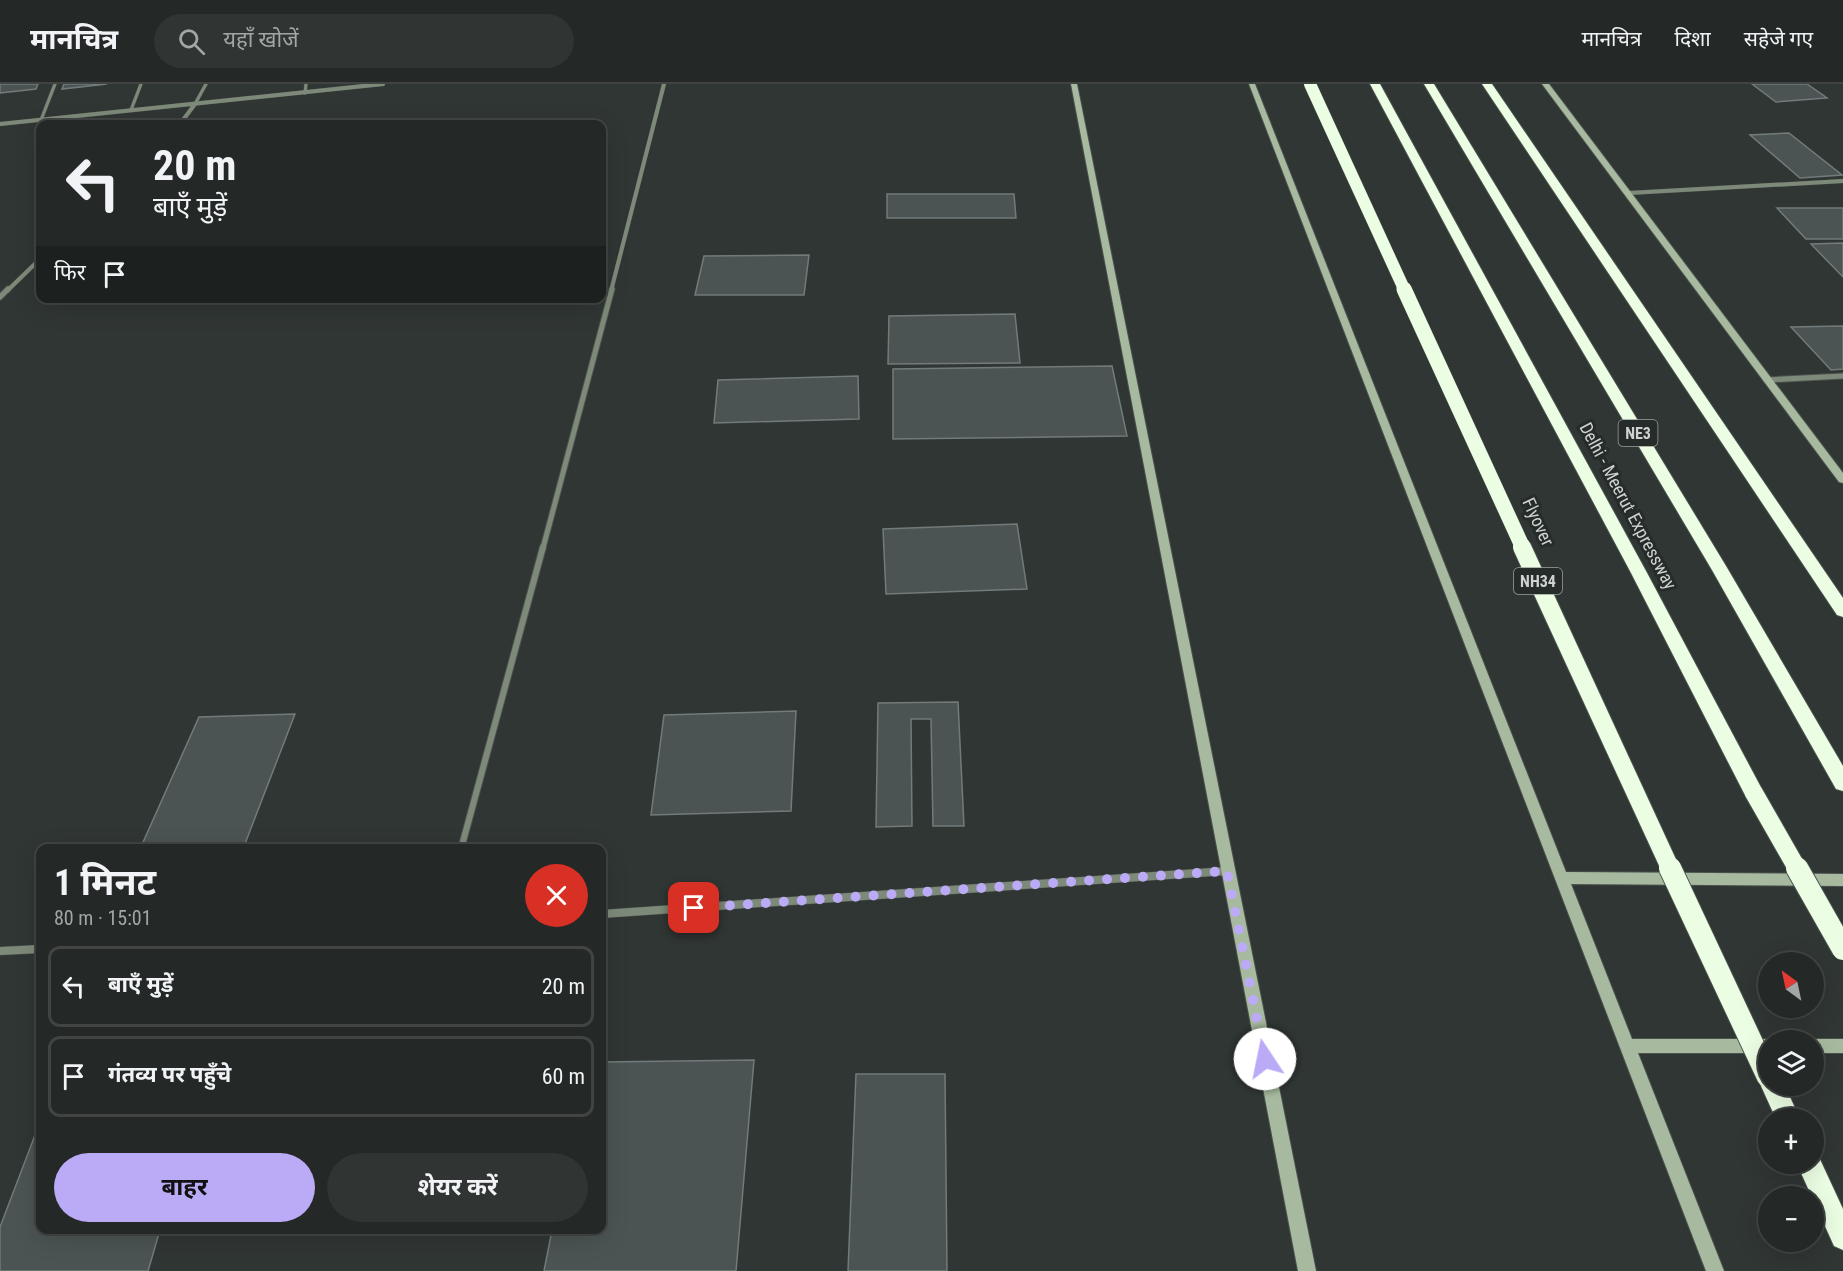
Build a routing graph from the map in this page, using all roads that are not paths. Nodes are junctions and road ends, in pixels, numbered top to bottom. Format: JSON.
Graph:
{"nodes":[{"id":1,"x":55,"y":84,"type":"edge"},
{"id":2,"x":141,"y":84,"type":"edge"},
{"id":3,"x":206,"y":84,"type":"edge"},
{"id":4,"x":306,"y":84,"type":"edge"},
{"id":5,"x":383,"y":84,"type":"edge"},
{"id":6,"x":664,"y":84,"type":"edge"},
{"id":7,"x":1074,"y":84,"type":"edge"},
{"id":8,"x":1252,"y":84,"type":"edge"},
{"id":9,"x":1310,"y":84,"type":"edge"},
{"id":10,"x":1375,"y":84,"type":"edge"},
{"id":11,"x":1429,"y":84,"type":"edge"},
{"id":12,"x":1487,"y":84,"type":"edge"},
{"id":13,"x":1545,"y":84,"type":"edge"},
{"id":14,"x":305,"y":93,"type":"junction"},
{"id":15,"x":195,"y":104,"type":"junction"},
{"id":16,"x":132,"y":110,"type":"junction"},
{"id":17,"x":36,"y":120,"type":"edge"},
{"id":18,"x":41,"y":120,"type":"joint"},
{"id":19,"x":183,"y":120,"type":"edge"},
{"id":20,"x":0,"y":124,"type":"edge"},
{"id":21,"x":1843,"y":181,"type":"edge"},
{"id":22,"x":1629,"y":193,"type":"junction"},
{"id":23,"x":36,"y":263,"type":"edge"},
{"id":24,"x":0,"y":297,"type":"edge"},
{"id":25,"x":1843,"y":376,"type":"edge"},
{"id":26,"x":1766,"y":380,"type":"junction"},
{"id":27,"x":1843,"y":480,"type":"edge"},
{"id":28,"x":1843,"y":611,"type":"edge"},
{"id":29,"x":1843,"y":783,"type":"edge"},
{"id":30,"x":462,"y":844,"type":"edge"},
{"id":31,"x":1227,"y":871,"type":"junction"},
{"id":32,"x":1562,"y":878,"type":"junction"},
{"id":33,"x":1843,"y":880,"type":"edge"},
{"id":34,"x":606,"y":914,"type":"edge"},
{"id":35,"x":36,"y":949,"type":"edge"},
{"id":36,"x":1843,"y":949,"type":"edge"},
{"id":37,"x":0,"y":951,"type":"edge"},
{"id":38,"x":1628,"y":1046,"type":"junction"},
{"id":39,"x":1758,"y":1046,"type":"edge"},
{"id":40,"x":1824,"y":1046,"type":"edge"},
{"id":41,"x":1843,"y":1046,"type":"edge"},
{"id":42,"x":1758,"y":1055,"type":"edge"},
{"id":43,"x":1814,"y":1174,"type":"edge"},
{"id":44,"x":1843,"y":1238,"type":"edge"},
{"id":45,"x":1307,"y":1271,"type":"edge"},
{"id":46,"x":1715,"y":1271,"type":"edge"}],
"edges":[{"from":1,"to":18,"type":"lane"},
{"from":2,"to":16,"type":"lane"},
{"from":3,"to":15,"type":"lane"},
{"from":4,"to":14,"type":"lane"},
{"from":5,"to":14,"type":"street"},
{"from":6,"to":30,"type":"street"},
{"from":7,"to":31,"type":"street"},
{"from":8,"to":32,"type":"street"},
{"from":9,"to":42,"type":"highway","name":"Flyover","number":"NH34","bridge":true},
{"from":10,"to":36,"type":"highway","name":"Delhi - Meerut Expressway","bridge":true},
{"from":11,"to":29,"type":"highway","number":"NE3"},
{"from":12,"to":28,"type":"highway"},
{"from":13,"to":22,"type":"street"},
{"from":14,"to":15,"type":"street"},
{"from":15,"to":16,"type":"street"},
{"from":15,"to":19,"type":"street"},
{"from":16,"to":18,"type":"street"},
{"from":17,"to":20,"type":"street"},
{"from":21,"to":22,"type":"street"},
{"from":22,"to":26,"type":"street"},
{"from":23,"to":24,"type":"street"},
{"from":25,"to":26,"type":"street"},
{"from":26,"to":27,"type":"street"},
{"from":31,"to":34,"type":"street"},
{"from":31,"to":45,"type":"street"},
{"from":32,"to":33,"type":"street"},
{"from":32,"to":38,"type":"street"},
{"from":35,"to":37,"type":"street"},
{"from":38,"to":39,"type":"street"},
{"from":38,"to":46,"type":"street"},
{"from":40,"to":41,"type":"street"},
{"from":43,"to":44,"type":"highway"}]}
